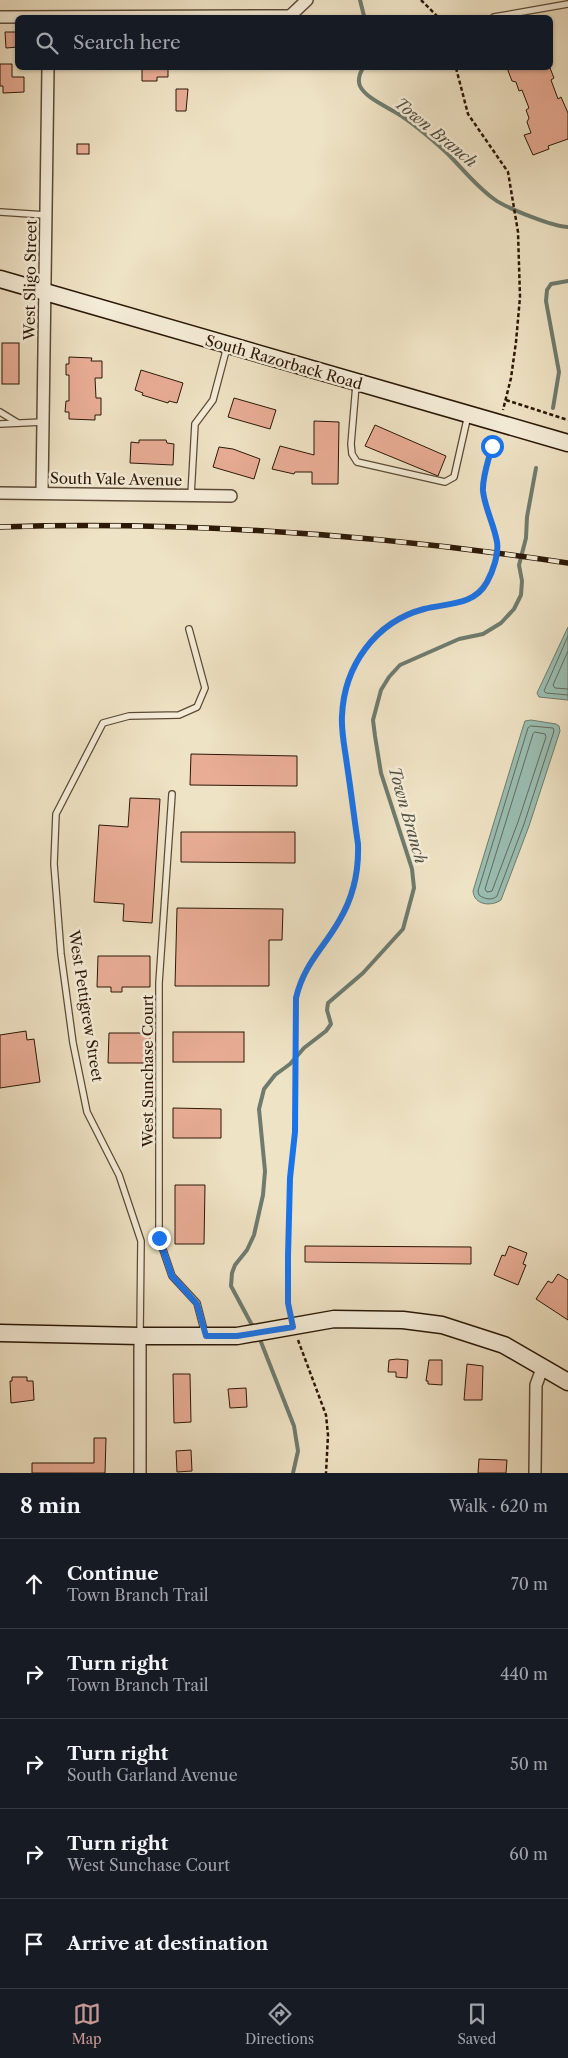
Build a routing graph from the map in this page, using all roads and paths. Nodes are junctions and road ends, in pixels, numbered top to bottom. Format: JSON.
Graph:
{"nodes":[{"id":1,"x":307,"y":0,"type":"edge"},
{"id":2,"x":421,"y":0,"type":"edge"},
{"id":3,"x":568,"y":4,"type":"edge"},
{"id":4,"x":291,"y":15,"type":"edge"},
{"id":5,"x":436,"y":15,"type":"edge"},
{"id":6,"x":505,"y":15,"type":"edge"},
{"id":7,"x":0,"y":17,"type":"edge"},
{"id":8,"x":15,"y":17,"type":"edge"},
{"id":9,"x":48,"y":70,"type":"edge"},
{"id":10,"x":457,"y":70,"type":"edge"},
{"id":11,"x":0,"y":212,"type":"edge"},
{"id":12,"x":46,"y":215,"type":"junction"},
{"id":13,"x":0,"y":279,"type":"edge"},
{"id":14,"x":45,"y":292,"type":"junction"},
{"id":15,"x":228,"y":345,"type":"junction"},
{"id":16,"x":356,"y":383,"type":"junction"},
{"id":17,"x":506,"y":400,"type":"junction"},
{"id":18,"x":0,"y":412,"type":"edge"},
{"id":19,"x":468,"y":414,"type":"junction"},
{"id":20,"x":568,"y":420,"type":"edge"},
{"id":21,"x":43,"y":422,"type":"junction"},
{"id":22,"x":18,"y":423,"type":"junction"},
{"id":23,"x":499,"y":423,"type":"junction"},
{"id":24,"x":0,"y":424,"type":"edge"},
{"id":25,"x":568,"y":443,"type":"edge"},
{"id":26,"x":42,"y":492,"type":"junction"},
{"id":27,"x":0,"y":493,"type":"edge"},
{"id":28,"x":191,"y":495,"type":"junction"},
{"id":29,"x":232,"y":496,"type":"dead end"},
{"id":30,"x":189,"y":629,"type":"dead end"},
{"id":31,"x":172,"y":794,"type":"dead end"},
{"id":32,"x":293,"y":1327,"type":"junction"},
{"id":33,"x":0,"y":1333,"type":"edge"},
{"id":34,"x":140,"y":1336,"type":"junction"},
{"id":35,"x":206,"y":1336,"type":"junction"},
{"id":36,"x":543,"y":1366,"type":"junction"},
{"id":37,"x":568,"y":1382,"type":"edge"},
{"id":38,"x":140,"y":1473,"type":"edge"},
{"id":39,"x":326,"y":1473,"type":"edge"},
{"id":40,"x":535,"y":1473,"type":"edge"}],
"edges":[{"from":1,"to":4,"type":"street"},
{"from":2,"to":5,"type":"path"},
{"from":3,"to":6,"type":"lane"},
{"from":7,"to":8,"type":"street"},
{"from":9,"to":12,"type":"street","name":"West Sligo Street"},
{"from":10,"to":17,"type":"path"},
{"from":11,"to":12,"type":"lane"},
{"from":12,"to":14,"type":"street","name":"West Sligo Street"},
{"from":13,"to":14,"type":"main road","name":"South Razorback Road"},
{"from":14,"to":15,"type":"main road","name":"South Razorback Road"},
{"from":14,"to":21,"type":"street","name":"West Sligo Street"},
{"from":15,"to":16,"type":"main road","name":"South Razorback Road"},
{"from":15,"to":28,"type":"lane"},
{"from":16,"to":19,"type":"main road","name":"South Razorback Road"},
{"from":16,"to":19,"type":"lane"},
{"from":17,"to":20,"type":"path"},
{"from":17,"to":23,"type":"path"},
{"from":18,"to":22,"type":"lane"},
{"from":19,"to":23,"type":"main road","name":"South Razorback Road"},
{"from":21,"to":22,"type":"lane"},
{"from":21,"to":26,"type":"street","name":"West Sligo Street"},
{"from":22,"to":24,"type":"lane"},
{"from":23,"to":25,"type":"main road","name":"South Razorback Road"},
{"from":23,"to":32,"type":"path"},
{"from":26,"to":27,"type":"street","name":"South Vale Avenue"},
{"from":26,"to":28,"type":"street","name":"South Vale Avenue"},
{"from":28,"to":29,"type":"street","name":"South Vale Avenue"},
{"from":30,"to":34,"type":"lane","name":"West Pettigrew Street"},
{"from":31,"to":35,"type":"lane","name":"West Sunchase Court"},
{"from":32,"to":35,"type":"main road"},
{"from":32,"to":36,"type":"main road"},
{"from":32,"to":39,"type":"path"},
{"from":33,"to":34,"type":"main road"},
{"from":34,"to":35,"type":"main road"},
{"from":34,"to":38,"type":"street","name":"West Pettigrew Street"},
{"from":36,"to":37,"type":"main road"},
{"from":36,"to":40,"type":"street"}]}
